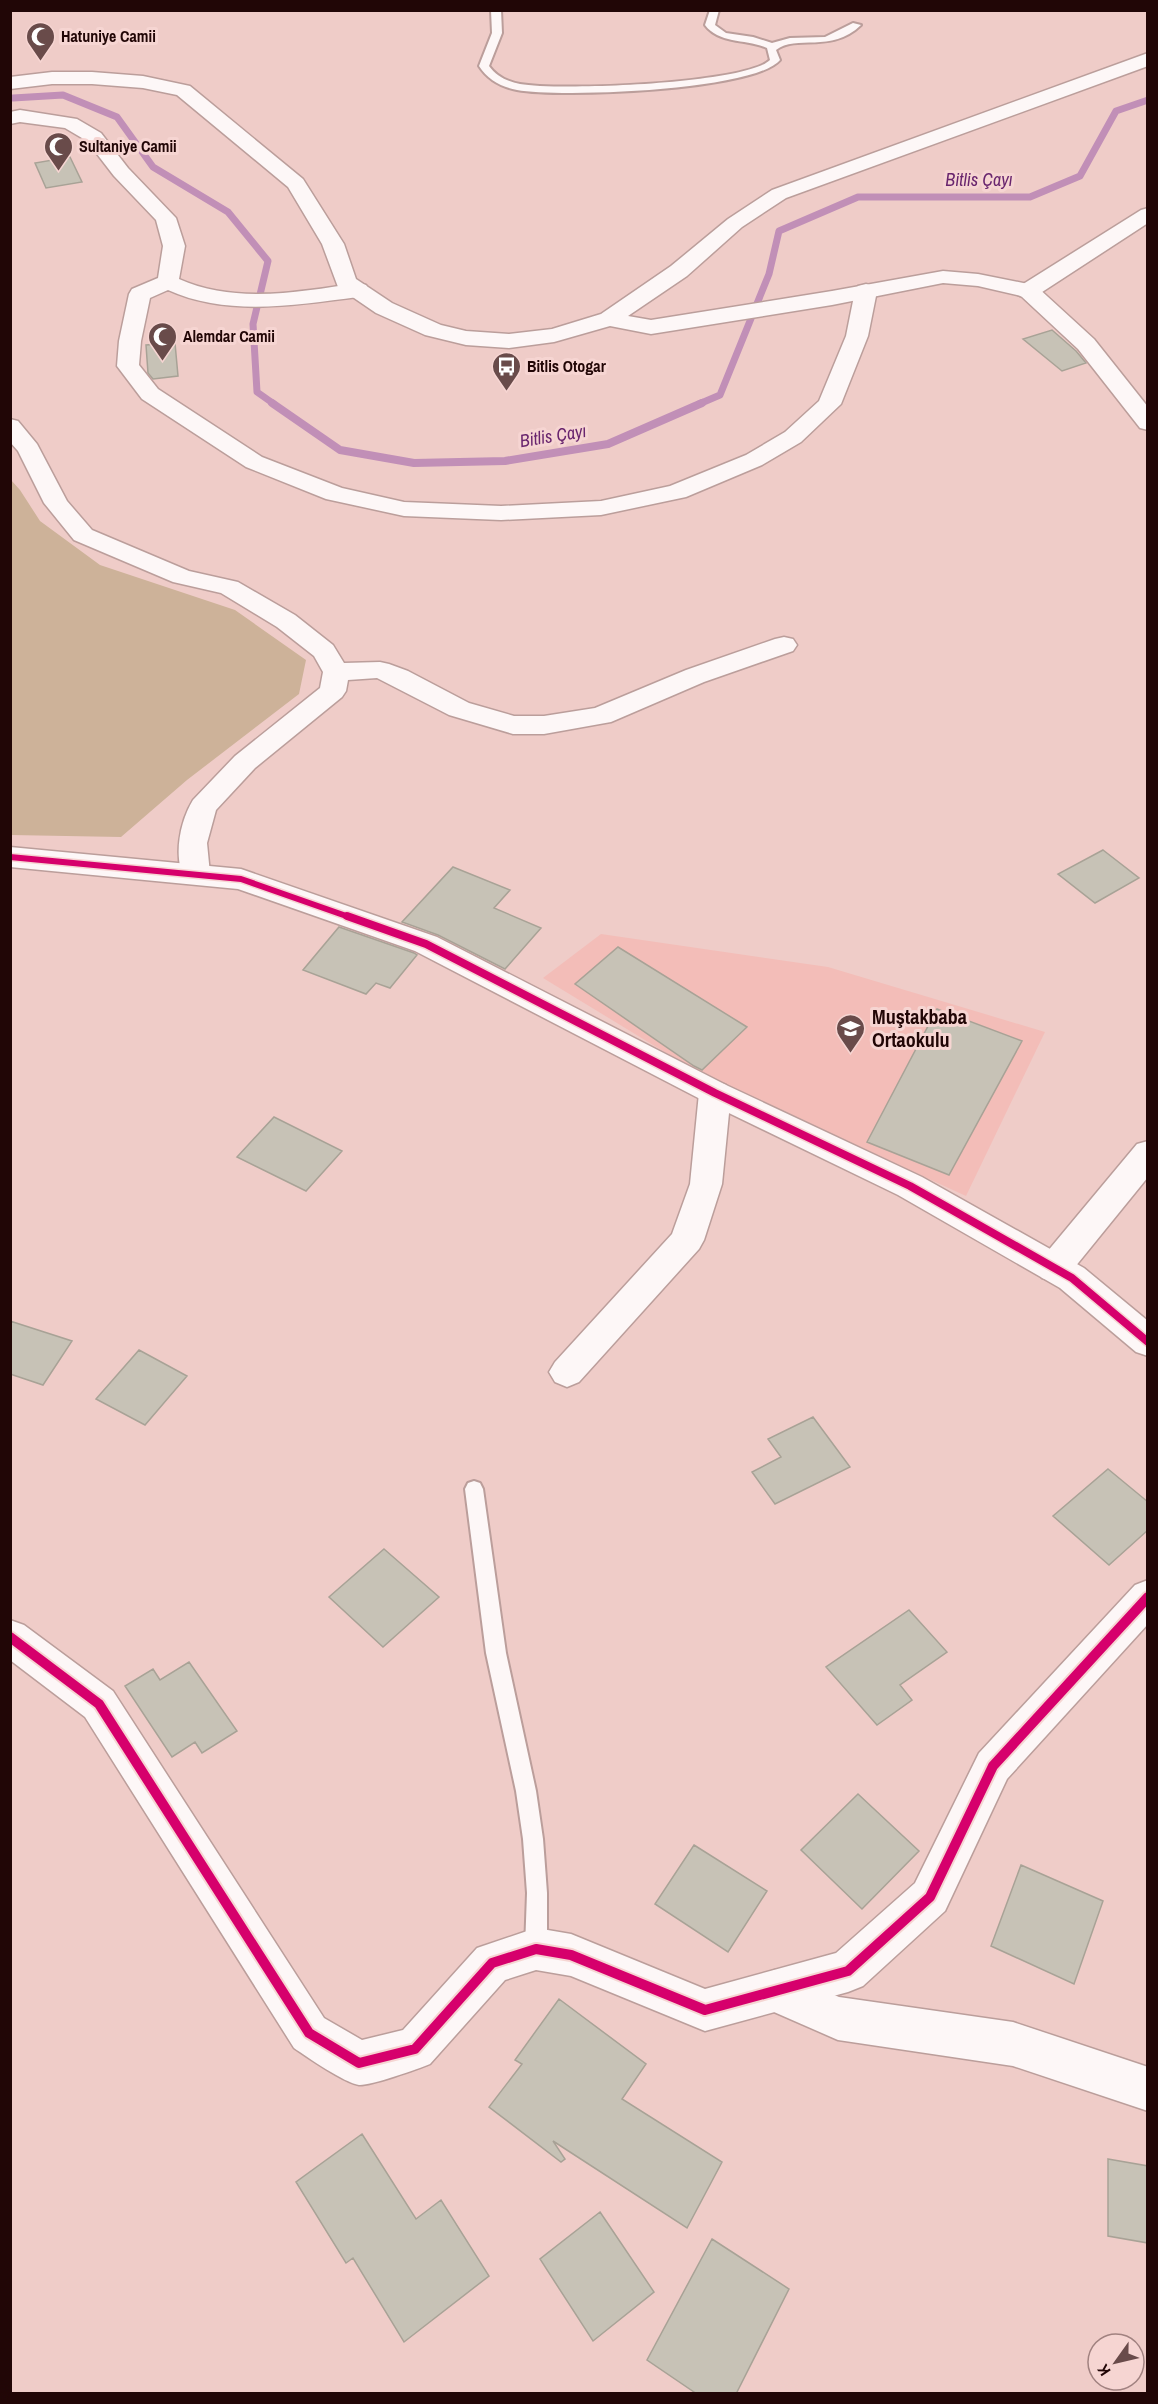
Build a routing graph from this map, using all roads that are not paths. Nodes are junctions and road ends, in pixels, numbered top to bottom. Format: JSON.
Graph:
{"nodes":[{"id":1,"x":496,"y":10,"type":"edge"},
{"id":2,"x":715,"y":10,"type":"edge"},
{"id":3,"x":856,"y":25,"type":"dead end"},
{"id":4,"x":773,"y":47,"type":"junction"},
{"id":5,"x":1148,"y":59,"type":"edge"},
{"id":6,"x":10,"y":83,"type":"edge"},
{"id":7,"x":10,"y":118,"type":"edge"},
{"id":8,"x":1148,"y":214,"type":"edge"},
{"id":9,"x":168,"y":282,"type":"junction"},
{"id":10,"x":358,"y":290,"type":"junction"},
{"id":11,"x":866,"y":291,"type":"junction"},
{"id":12,"x":1028,"y":291,"type":"junction"},
{"id":13,"x":609,"y":319,"type":"junction"},
{"id":14,"x":1148,"y":423,"type":"edge"},
{"id":15,"x":10,"y":426,"type":"edge"},
{"id":16,"x":784,"y":645,"type":"dead end"},
{"id":17,"x":336,"y":672,"type":"junction"},
{"id":18,"x":10,"y":856,"type":"edge"},
{"id":19,"x":196,"y":874,"type":"junction"},
{"id":20,"x":715,"y":1093,"type":"junction"},
{"id":21,"x":1148,"y":1154,"type":"edge"},
{"id":22,"x":1054,"y":1268,"type":"junction"},
{"id":23,"x":1148,"y":1342,"type":"edge"},
{"id":24,"x":567,"y":1372,"type":"dead end"},
{"id":25,"x":474,"y":1489,"type":"dead end"},
{"id":26,"x":1148,"y":1597,"type":"edge"},
{"id":27,"x":10,"y":1637,"type":"edge"},
{"id":28,"x":536,"y":1949,"type":"junction"},
{"id":29,"x":775,"y":1991,"type":"junction"},
{"id":30,"x":1148,"y":2089,"type":"edge"}],
"edges":[{"from":1,"to":4,"type":"lane"},
{"from":2,"to":4,"type":"lane"},
{"from":3,"to":4,"type":"lane"},
{"from":5,"to":13,"type":"street"},
{"from":6,"to":10,"type":"street"},
{"from":7,"to":9,"type":"street"},
{"from":8,"to":12,"type":"street"},
{"from":9,"to":10,"type":"street"},
{"from":9,"to":11,"type":"street"},
{"from":10,"to":13,"type":"street"},
{"from":11,"to":12,"type":"street"},
{"from":11,"to":13,"type":"street"},
{"from":12,"to":14,"type":"street"},
{"from":15,"to":17,"type":"street"},
{"from":16,"to":17,"type":"street"},
{"from":17,"to":19,"type":"street"},
{"from":18,"to":19,"type":"street"},
{"from":19,"to":20,"type":"street"},
{"from":20,"to":22,"type":"street"},
{"from":20,"to":24,"type":"street"},
{"from":21,"to":22,"type":"street"},
{"from":22,"to":23,"type":"street"},
{"from":25,"to":28,"type":"lane"},
{"from":26,"to":29,"type":"street"},
{"from":27,"to":28,"type":"street"},
{"from":28,"to":29,"type":"street"},
{"from":29,"to":30,"type":"street"}]}
